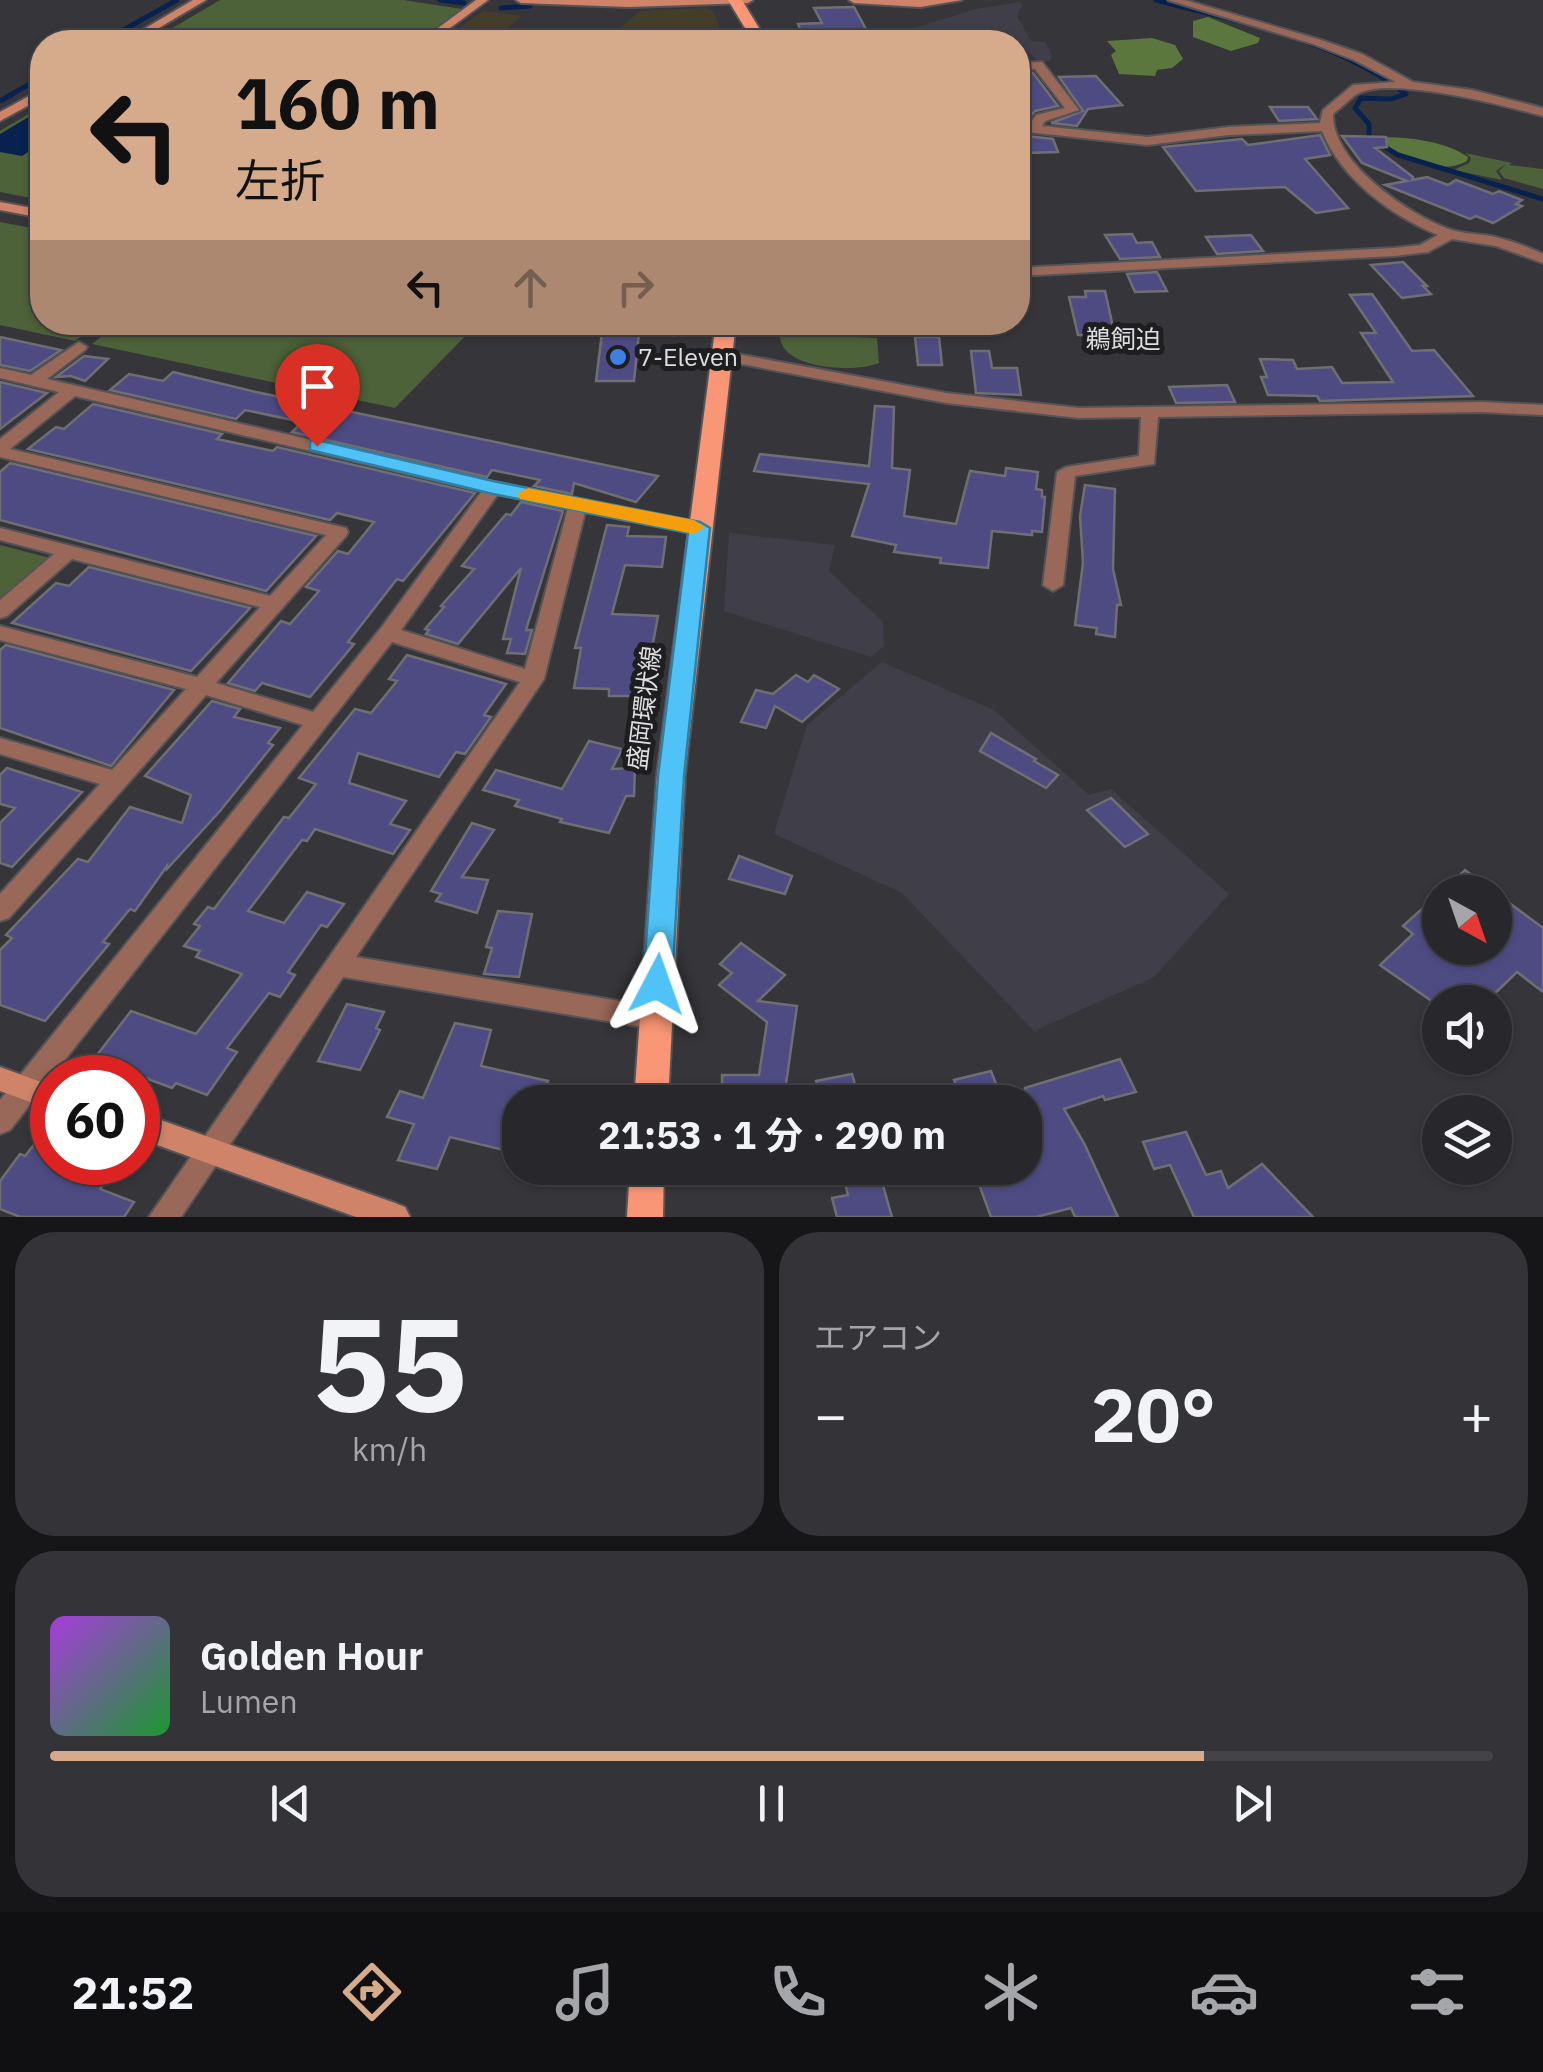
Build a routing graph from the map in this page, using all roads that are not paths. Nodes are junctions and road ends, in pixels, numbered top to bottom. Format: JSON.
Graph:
{"nodes":[{"id":1,"x":201,"y":0,"type":"edge"},
{"id":2,"x":484,"y":0,"type":"edge"},
{"id":3,"x":521,"y":0,"type":"edge"},
{"id":4,"x":736,"y":0,"type":"edge"},
{"id":5,"x":748,"y":0,"type":"edge"},
{"id":6,"x":854,"y":0,"type":"edge"},
{"id":7,"x":957,"y":0,"type":"edge"},
{"id":8,"x":1172,"y":0,"type":"edge"},
{"id":9,"x":149,"y":30,"type":"edge"},
{"id":10,"x":441,"y":30,"type":"edge"},
{"id":11,"x":752,"y":30,"type":"edge"},
{"id":12,"x":1030,"y":66,"type":"edge"},
{"id":13,"x":1401,"y":85,"type":"junction"},
{"id":14,"x":30,"y":99,"type":"edge"},
{"id":15,"x":1543,"y":112,"type":"edge"},
{"id":16,"x":0,"y":117,"type":"edge"},
{"id":17,"x":1325,"y":127,"type":"junction"},
{"id":18,"x":1030,"y":128,"type":"edge"},
{"id":19,"x":1034,"y":128,"type":"junction"},
{"id":20,"x":0,"y":206,"type":"edge"},
{"id":21,"x":30,"y":212,"type":"edge"},
{"id":22,"x":1449,"y":235,"type":"junction"},
{"id":23,"x":1543,"y":259,"type":"edge"},
{"id":24,"x":1030,"y":271,"type":"edge"},
{"id":25,"x":724,"y":335,"type":"edge"},
{"id":26,"x":79,"y":347,"type":"dead end"},
{"id":27,"x":721,"y":356,"type":"junction"},
{"id":28,"x":0,"y":373,"type":"edge"},
{"id":29,"x":34,"y":381,"type":"junction"},
{"id":30,"x":73,"y":390,"type":"junction"},
{"id":31,"x":1543,"y":410,"type":"edge"},
{"id":32,"x":1150,"y":414,"type":"junction"},
{"id":33,"x":0,"y":450,"type":"edge"},
{"id":34,"x":493,"y":488,"type":"junction"},
{"id":35,"x":578,"y":504,"type":"junction"},
{"id":36,"x":700,"y":528,"type":"junction"},
{"id":37,"x":0,"y":534,"type":"edge"},
{"id":38,"x":68,"y":552,"type":"junction"},
{"id":39,"x":1053,"y":585,"type":"dead end"},
{"id":40,"x":274,"y":604,"type":"junction"},
{"id":41,"x":0,"y":611,"type":"edge"},
{"id":42,"x":0,"y":633,"type":"edge"},
{"id":43,"x":388,"y":633,"type":"junction"},
{"id":44,"x":534,"y":679,"type":"junction"},
{"id":45,"x":202,"y":686,"type":"junction"},
{"id":46,"x":315,"y":720,"type":"junction"},
{"id":47,"x":0,"y":746,"type":"edge"},
{"id":48,"x":116,"y":780,"type":"junction"},
{"id":49,"x":11,"y":883,"type":"edge"},
{"id":50,"x":0,"y":911,"type":"edge"},
{"id":51,"x":337,"y":965,"type":"junction"},
{"id":52,"x":655,"y":1018,"type":"junction"},
{"id":53,"x":651,"y":1085,"type":"edge"},
{"id":54,"x":26,"y":1089,"type":"edge"},
{"id":55,"x":0,"y":1122,"type":"edge"},
{"id":56,"x":160,"y":1132,"type":"edge"},
{"id":57,"x":211,"y":1148,"type":"junction"},
{"id":58,"x":646,"y":1185,"type":"edge"},
{"id":59,"x":164,"y":1217,"type":"edge"},
{"id":60,"x":396,"y":1217,"type":"edge"},
{"id":61,"x":645,"y":1217,"type":"edge"}],
"edges":[{"from":1,"to":9,"type":"street"},
{"from":2,"to":10,"type":"street"},
{"from":3,"to":4,"type":"street"},
{"from":4,"to":5,"type":"street"},
{"from":4,"to":11,"type":"main road"},
{"from":6,"to":7,"type":"street"},
{"from":8,"to":13,"type":"street"},
{"from":12,"to":19,"type":"street"},
{"from":13,"to":15,"type":"street"},
{"from":13,"to":17,"type":"street"},
{"from":14,"to":16,"type":"street"},
{"from":17,"to":19,"type":"street"},
{"from":17,"to":22,"type":"street"},
{"from":18,"to":19,"type":"street"},
{"from":20,"to":21,"type":"street"},
{"from":22,"to":23,"type":"street"},
{"from":22,"to":24,"type":"street"},
{"from":25,"to":27,"type":"main road","name":"盛岡環状線"},
{"from":26,"to":29,"type":"street"},
{"from":27,"to":32,"type":"street"},
{"from":27,"to":36,"type":"main road","name":"盛岡環状線"},
{"from":28,"to":29,"type":"street"},
{"from":29,"to":30,"type":"street"},
{"from":30,"to":33,"type":"street"},
{"from":30,"to":34,"type":"street"},
{"from":31,"to":32,"type":"street"},
{"from":32,"to":39,"type":"street"},
{"from":33,"to":40,"type":"street"},
{"from":34,"to":35,"type":"street"},
{"from":34,"to":43,"type":"street"},
{"from":35,"to":36,"type":"street"},
{"from":35,"to":44,"type":"street"},
{"from":36,"to":52,"type":"main road","name":"盛岡環状線"},
{"from":37,"to":38,"type":"street"},
{"from":38,"to":40,"type":"street"},
{"from":38,"to":41,"type":"street"},
{"from":40,"to":45,"type":"street"},
{"from":42,"to":45,"type":"street"},
{"from":43,"to":44,"type":"street"},
{"from":43,"to":46,"type":"street"},
{"from":44,"to":51,"type":"street"},
{"from":45,"to":46,"type":"street"},
{"from":45,"to":48,"type":"street"},
{"from":46,"to":54,"type":"street"},
{"from":47,"to":48,"type":"street"},
{"from":48,"to":49,"type":"street"},
{"from":49,"to":50,"type":"street"},
{"from":51,"to":52,"type":"street"},
{"from":51,"to":57,"type":"street"},
{"from":52,"to":53,"type":"main road","name":"盛岡環状線"},
{"from":54,"to":55,"type":"street"},
{"from":56,"to":57,"type":"street"},
{"from":57,"to":59,"type":"street"},
{"from":57,"to":60,"type":"street"},
{"from":58,"to":61,"type":"main road"}]}
